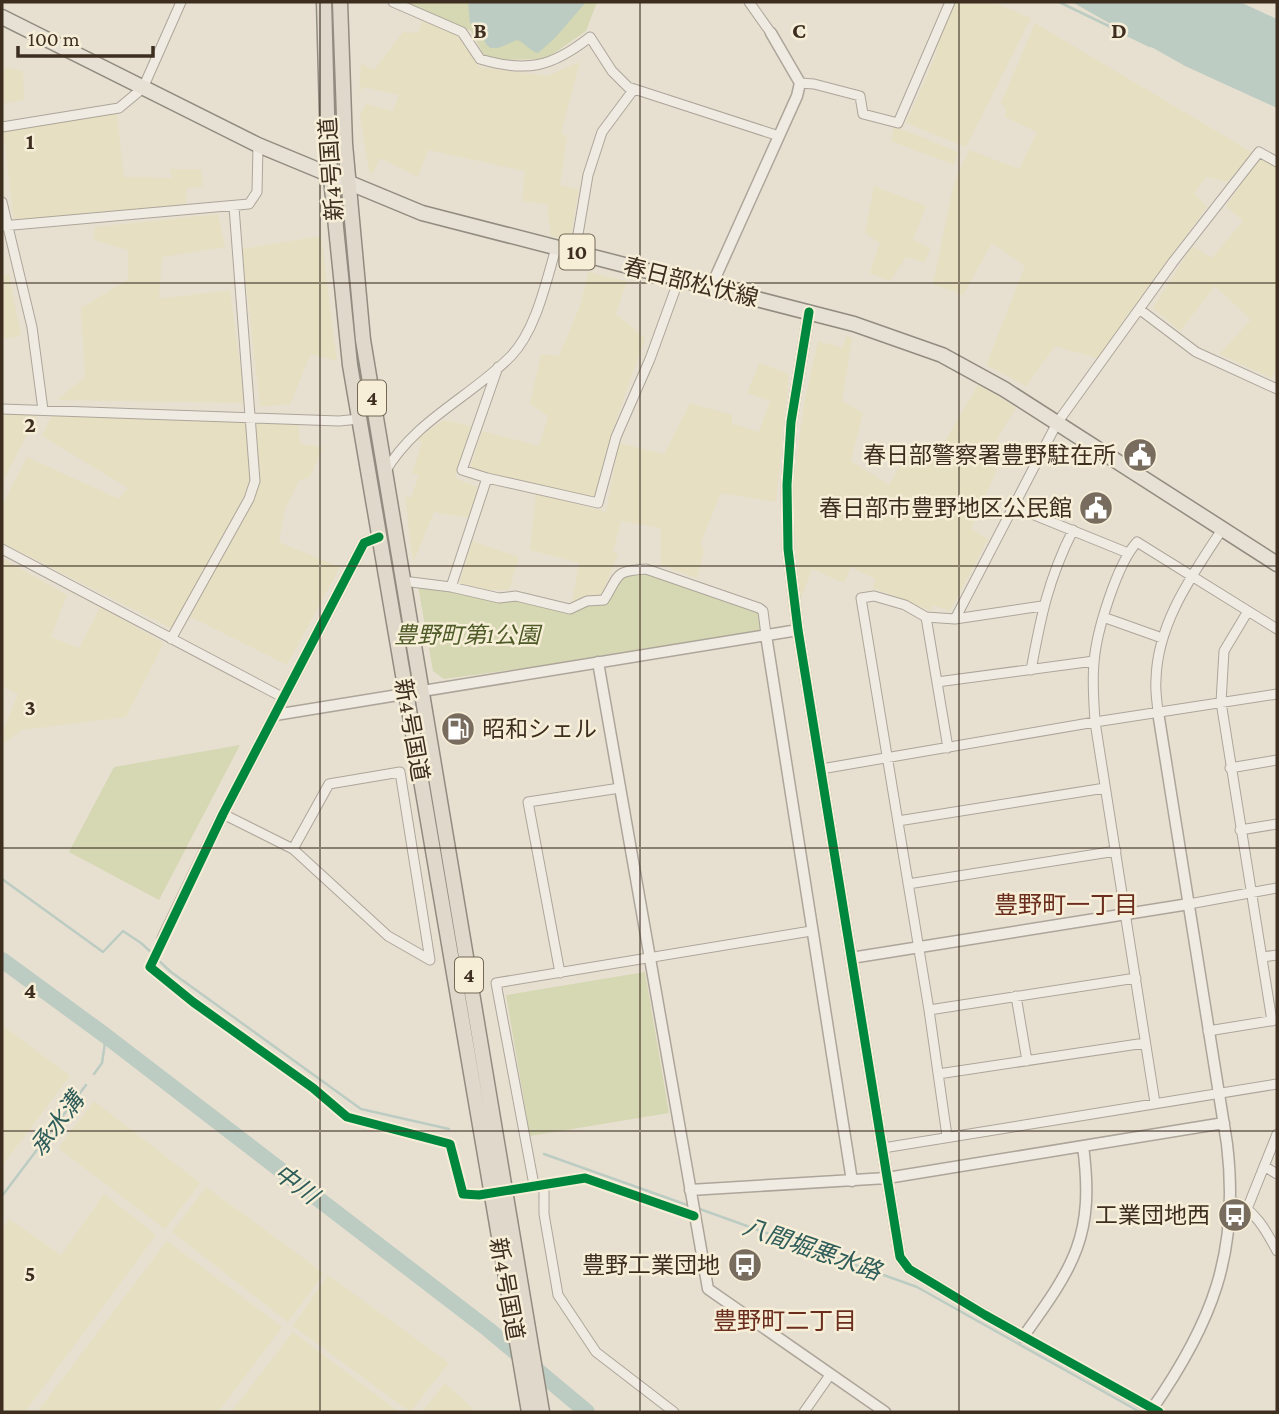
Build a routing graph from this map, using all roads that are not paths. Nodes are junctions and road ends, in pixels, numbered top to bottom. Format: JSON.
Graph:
{"nodes":[{"id":1,"x":181,"y":2,"type":"edge"},
{"id":2,"x":324,"y":2,"type":"edge"},
{"id":3,"x":340,"y":2,"type":"edge"},
{"id":4,"x":393,"y":2,"type":"edge"},
{"id":5,"x":749,"y":2,"type":"edge"},
{"id":6,"x":950,"y":2,"type":"edge"},
{"id":7,"x":2,"y":17,"type":"edge"},
{"id":8,"x":771,"y":33,"type":"joint"},
{"id":9,"x":800,"y":83,"type":"junction"},
{"id":10,"x":143,"y":88,"type":"junction"},
{"id":11,"x":634,"y":89,"type":"junction"},
{"id":12,"x":2,"y":127,"type":"edge"},
{"id":13,"x":779,"y":136,"type":"junction"},
{"id":14,"x":258,"y":145,"type":"junction"},
{"id":15,"x":1277,"y":162,"type":"edge"},
{"id":16,"x":330,"y":175,"type":"junction"},
{"id":17,"x":348,"y":183,"type":"junction"},
{"id":18,"x":2,"y":202,"type":"edge"},
{"id":19,"x":234,"y":207,"type":"junction"},
{"id":20,"x":4,"y":226,"type":"edge"},
{"id":21,"x":556,"y":248,"type":"junction"},
{"id":22,"x":575,"y":252,"type":"junction"},
{"id":23,"x":680,"y":279,"type":"junction"},
{"id":24,"x":711,"y":287,"type":"junction"},
{"id":25,"x":1139,"y":309,"type":"junction"},
{"id":26,"x":809,"y":312,"type":"junction"},
{"id":27,"x":498,"y":367,"type":"junction"},
{"id":28,"x":1277,"y":389,"type":"edge"},
{"id":29,"x":2,"y":409,"type":"edge"},
{"id":30,"x":43,"y":410,"type":"junction"},
{"id":31,"x":251,"y":418,"type":"junction"},
{"id":32,"x":359,"y":419,"type":"junction"},
{"id":33,"x":1057,"y":424,"type":"junction"},
{"id":34,"x":384,"y":473,"type":"junction"},
{"id":35,"x":487,"y":478,"type":"junction"},
{"id":36,"x":1012,"y":506,"type":"junction"},
{"id":37,"x":1223,"y":528,"type":"junction"},
{"id":38,"x":1073,"y":530,"type":"junction"},
{"id":39,"x":379,"y":537,"type":"junction"},
{"id":40,"x":2,"y":549,"type":"edge"},
{"id":41,"x":1128,"y":552,"type":"junction"},
{"id":42,"x":1277,"y":564,"type":"edge"},
{"id":43,"x":1193,"y":575,"type":"junction"},
{"id":44,"x":403,"y":581,"type":"junction"},
{"id":45,"x":451,"y":587,"type":"junction"},
{"id":46,"x":1042,"y":606,"type":"junction"},
{"id":47,"x":1248,"y":611,"type":"junction"},
{"id":48,"x":926,"y":617,"type":"junction"},
{"id":49,"x":1103,"y":617,"type":"junction"},
{"id":50,"x":954,"y":619,"type":"junction"},
{"id":51,"x":1277,"y":629,"type":"edge"},
{"id":52,"x":798,"y":630,"type":"junction"},
{"id":53,"x":766,"y":635,"type":"junction"},
{"id":54,"x":1162,"y":638,"type":"junction"},
{"id":55,"x":172,"y":639,"type":"junction"},
{"id":56,"x":1094,"y":661,"type":"junction"},
{"id":57,"x":598,"y":662,"type":"junction"},
{"id":58,"x":1031,"y":670,"type":"junction"},
{"id":59,"x":937,"y":682,"type":"junction"},
{"id":60,"x":422,"y":691,"type":"junction"},
{"id":61,"x":405,"y":693,"type":"junction"},
{"id":62,"x":1277,"y":694,"type":"edge"},
{"id":63,"x":284,"y":698,"type":"junction"},
{"id":64,"x":1221,"y":702,"type":"junction"},
{"id":65,"x":1158,"y":712,"type":"junction"},
{"id":66,"x":275,"y":715,"type":"junction"},
{"id":67,"x":1095,"y":722,"type":"junction"},
{"id":68,"x":948,"y":748,"type":"junction"},
{"id":69,"x":888,"y":759,"type":"junction"},
{"id":70,"x":1277,"y":760,"type":"edge"},
{"id":71,"x":1230,"y":768,"type":"junction"},
{"id":72,"x":821,"y":769,"type":"junction"},
{"id":73,"x":620,"y":788,"type":"junction"},
{"id":74,"x":1105,"y":788,"type":"junction"},
{"id":75,"x":223,"y":814,"type":"junction"},
{"id":76,"x":898,"y":821,"type":"junction"},
{"id":77,"x":1277,"y":824,"type":"edge"},
{"id":78,"x":1240,"y":830,"type":"junction"},
{"id":79,"x":293,"y":849,"type":"junction"},
{"id":80,"x":1116,"y":851,"type":"junction"},
{"id":81,"x":908,"y":884,"type":"junction"},
{"id":82,"x":1277,"y":888,"type":"edge"},
{"id":83,"x":1251,"y":893,"type":"junction"},
{"id":84,"x":1189,"y":904,"type":"junction"},
{"id":85,"x":1125,"y":914,"type":"junction"},
{"id":86,"x":811,"y":931,"type":"junction"},
{"id":87,"x":163,"y":938,"type":"joint"},
{"id":88,"x":918,"y":948,"type":"junction"},
{"id":89,"x":1277,"y":955,"type":"edge"},
{"id":90,"x":1262,"y":957,"type":"junction"},
{"id":91,"x":649,"y":958,"type":"junction"},
{"id":92,"x":852,"y":958,"type":"junction"},
{"id":93,"x":560,"y":973,"type":"junction"},
{"id":94,"x":1136,"y":978,"type":"junction"},
{"id":95,"x":1016,"y":996,"type":"junction"},
{"id":96,"x":929,"y":1010,"type":"junction"},
{"id":97,"x":1275,"y":1020,"type":"edge"},
{"id":98,"x":1208,"y":1031,"type":"junction"},
{"id":99,"x":1145,"y":1043,"type":"junction"},
{"id":100,"x":1027,"y":1060,"type":"junction"},
{"id":101,"x":938,"y":1074,"type":"junction"},
{"id":102,"x":1277,"y":1084,"type":"edge"},
{"id":103,"x":1219,"y":1094,"type":"junction"},
{"id":104,"x":1156,"y":1103,"type":"junction"},
{"id":105,"x":1224,"y":1124,"type":"junction"},
{"id":106,"x":1277,"y":1134,"type":"edge"},
{"id":107,"x":947,"y":1136,"type":"junction"},
{"id":108,"x":1083,"y":1146,"type":"junction"},
{"id":109,"x":883,"y":1148,"type":"junction"},
{"id":110,"x":1264,"y":1166,"type":"junction"},
{"id":111,"x":1277,"y":1174,"type":"edge"},
{"id":112,"x":887,"y":1178,"type":"junction"},
{"id":113,"x":852,"y":1181,"type":"junction"},
{"id":114,"x":539,"y":1184,"type":"junction"},
{"id":115,"x":519,"y":1188,"type":"dead end"},
{"id":116,"x":479,"y":1195,"type":"dead end"},
{"id":117,"x":690,"y":1195,"type":"junction"},
{"id":118,"x":1231,"y":1201,"type":"junction"},
{"id":119,"x":1247,"y":1209,"type":"junction"},
{"id":120,"x":694,"y":1215,"type":"junction"},
{"id":121,"x":1277,"y":1251,"type":"edge"},
{"id":122,"x":1023,"y":1336,"type":"junction"},
{"id":123,"x":830,"y":1374,"type":"junction"},
{"id":124,"x":1153,"y":1411,"type":"edge"},
{"id":125,"x":528,"y":1412,"type":"edge"},
{"id":126,"x":542,"y":1412,"type":"edge"},
{"id":127,"x":674,"y":1412,"type":"edge"},
{"id":128,"x":804,"y":1412,"type":"edge"},
{"id":129,"x":885,"y":1412,"type":"edge"}],
"edges":[{"from":1,"to":10,"type":"street"},
{"from":2,"to":16,"type":"highway","name":"新4号国道","number":"4"},
{"from":3,"to":17,"type":"highway","name":"新4号国道","number":"4"},
{"from":4,"to":11,"type":"street"},
{"from":5,"to":8,"type":"street"},
{"from":6,"to":9,"type":"street"},
{"from":7,"to":10,"type":"main road","name":"春日部松伏線","number":"10"},
{"from":8,"to":9,"type":"street"},
{"from":9,"to":13,"type":"street"},
{"from":10,"to":12,"type":"street"},
{"from":10,"to":14,"type":"main road","name":"春日部松伏線","number":"10"},
{"from":11,"to":13,"type":"street"},
{"from":11,"to":22,"type":"street"},
{"from":13,"to":24,"type":"street"},
{"from":14,"to":16,"type":"main road","name":"春日部松伏線","number":"10"},
{"from":14,"to":19,"type":"street"},
{"from":15,"to":25,"type":"street"},
{"from":16,"to":17,"type":"main road","name":"春日部松伏線","number":"10"},
{"from":16,"to":32,"type":"highway","name":"新4号国道","number":"4"},
{"from":17,"to":21,"type":"main road","name":"春日部松伏線","number":"10"},
{"from":17,"to":34,"type":"highway","name":"新4号国道","number":"4"},
{"from":18,"to":20,"type":"street"},
{"from":19,"to":20,"type":"street"},
{"from":19,"to":31,"type":"street"},
{"from":20,"to":30,"type":"street"},
{"from":21,"to":22,"type":"main road","name":"春日部松伏線","number":"10"},
{"from":21,"to":27,"type":"street"},
{"from":22,"to":23,"type":"main road","name":"春日部松伏線","number":"10"},
{"from":23,"to":24,"type":"main road","name":"春日部松伏線","number":"10"},
{"from":23,"to":35,"type":"street"},
{"from":24,"to":26,"type":"main road","name":"春日部松伏線","number":"10"},
{"from":25,"to":28,"type":"street"},
{"from":25,"to":33,"type":"street"},
{"from":26,"to":33,"type":"main road","name":"春日部松伏線","number":"10"},
{"from":26,"to":52,"type":"street"},
{"from":27,"to":34,"type":"street"},
{"from":27,"to":35,"type":"street"},
{"from":29,"to":30,"type":"street"},
{"from":30,"to":31,"type":"street"},
{"from":31,"to":32,"type":"street"},
{"from":31,"to":55,"type":"street"},
{"from":32,"to":39,"type":"highway","name":"新4号国道","number":"4"},
{"from":33,"to":36,"type":"street"},
{"from":33,"to":37,"type":"main road","name":"春日部松伏線","number":"10"},
{"from":34,"to":44,"type":"highway","name":"新4号国道","number":"4"},
{"from":35,"to":45,"type":"street"},
{"from":36,"to":38,"type":"street"},
{"from":36,"to":50,"type":"street"},
{"from":37,"to":42,"type":"main road","name":"春日部松伏線","number":"10"},
{"from":37,"to":43,"type":"street"},
{"from":38,"to":41,"type":"street"},
{"from":38,"to":46,"type":"street"},
{"from":39,"to":61,"type":"highway","name":"新4号国道","number":"4"},
{"from":39,"to":63,"type":"street"},
{"from":40,"to":55,"type":"street"},
{"from":41,"to":43,"type":"street"},
{"from":41,"to":49,"type":"street"},
{"from":43,"to":47,"type":"street"},
{"from":43,"to":54,"type":"street"},
{"from":44,"to":45,"type":"street"},
{"from":44,"to":60,"type":"highway","name":"新4号国道","number":"4"},
{"from":45,"to":53,"type":"street"},
{"from":46,"to":50,"type":"street"},
{"from":46,"to":58,"type":"street"},
{"from":47,"to":51,"type":"street"},
{"from":47,"to":64,"type":"street"},
{"from":48,"to":50,"type":"street"},
{"from":48,"to":59,"type":"street"},
{"from":48,"to":69,"type":"street"},
{"from":49,"to":54,"type":"street"},
{"from":49,"to":56,"type":"street"},
{"from":52,"to":53,"type":"street"},
{"from":52,"to":72,"type":"street"},
{"from":53,"to":57,"type":"street"},
{"from":53,"to":86,"type":"street"},
{"from":54,"to":65,"type":"street"},
{"from":55,"to":63,"type":"street"},
{"from":56,"to":58,"type":"street"},
{"from":56,"to":67,"type":"street"},
{"from":57,"to":60,"type":"street"},
{"from":57,"to":73,"type":"street"},
{"from":58,"to":59,"type":"street"},
{"from":59,"to":68,"type":"street"},
{"from":60,"to":61,"type":"street"},
{"from":60,"to":126,"type":"highway","name":"新4号国道","number":"4"},
{"from":61,"to":66,"type":"street"},
{"from":61,"to":125,"type":"highway","name":"新4号国道","number":"4"},
{"from":62,"to":64,"type":"street"},
{"from":63,"to":66,"type":"street"},
{"from":64,"to":65,"type":"street"},
{"from":64,"to":71,"type":"street"},
{"from":65,"to":67,"type":"street"},
{"from":65,"to":84,"type":"street"},
{"from":66,"to":75,"type":"street"},
{"from":67,"to":68,"type":"street"},
{"from":67,"to":74,"type":"street"},
{"from":68,"to":69,"type":"street"},
{"from":69,"to":72,"type":"street"},
{"from":69,"to":76,"type":"street"},
{"from":70,"to":71,"type":"street"},
{"from":71,"to":78,"type":"street"},
{"from":72,"to":92,"type":"street"},
{"from":73,"to":91,"type":"street"},
{"from":73,"to":93,"type":"street"},
{"from":74,"to":76,"type":"street"},
{"from":74,"to":80,"type":"street"},
{"from":75,"to":79,"type":"street"},
{"from":75,"to":87,"type":"street"},
{"from":76,"to":81,"type":"street"},
{"from":77,"to":78,"type":"street"},
{"from":78,"to":83,"type":"street"},
{"from":79,"to":79,"type":"street"},
{"from":80,"to":81,"type":"street"},
{"from":80,"to":85,"type":"street"},
{"from":81,"to":88,"type":"street"},
{"from":82,"to":83,"type":"street"},
{"from":83,"to":84,"type":"street"},
{"from":83,"to":90,"type":"street"},
{"from":84,"to":85,"type":"street"},
{"from":84,"to":98,"type":"street"},
{"from":85,"to":88,"type":"street"},
{"from":85,"to":94,"type":"street"},
{"from":86,"to":91,"type":"street"},
{"from":86,"to":113,"type":"street"},
{"from":87,"to":116,"type":"street"},
{"from":88,"to":92,"type":"street"},
{"from":88,"to":96,"type":"street"},
{"from":89,"to":90,"type":"street"},
{"from":90,"to":97,"type":"street"},
{"from":91,"to":93,"type":"street"},
{"from":91,"to":117,"type":"street"},
{"from":92,"to":109,"type":"street"},
{"from":93,"to":114,"type":"street"},
{"from":94,"to":95,"type":"street"},
{"from":94,"to":99,"type":"street"},
{"from":95,"to":96,"type":"street"},
{"from":95,"to":100,"type":"street"},
{"from":96,"to":101,"type":"street"},
{"from":97,"to":98,"type":"street"},
{"from":98,"to":103,"type":"street"},
{"from":99,"to":100,"type":"street"},
{"from":99,"to":104,"type":"street"},
{"from":100,"to":101,"type":"street"},
{"from":101,"to":107,"type":"street"},
{"from":102,"to":103,"type":"street"},
{"from":103,"to":104,"type":"street"},
{"from":103,"to":105,"type":"street"},
{"from":104,"to":107,"type":"street"},
{"from":105,"to":108,"type":"street"},
{"from":105,"to":118,"type":"street"},
{"from":106,"to":110,"type":"street"},
{"from":107,"to":109,"type":"street"},
{"from":108,"to":112,"type":"street"},
{"from":108,"to":122,"type":"street"},
{"from":109,"to":112,"type":"street"},
{"from":110,"to":111,"type":"street"},
{"from":110,"to":119,"type":"street"},
{"from":112,"to":113,"type":"street"},
{"from":112,"to":122,"type":"street"},
{"from":113,"to":117,"type":"street"},
{"from":114,"to":115,"type":"street"},
{"from":114,"to":120,"type":"street"},
{"from":114,"to":127,"type":"street"},
{"from":117,"to":120,"type":"street"},
{"from":118,"to":119,"type":"street"},
{"from":118,"to":124,"type":"street"},
{"from":119,"to":121,"type":"street"},
{"from":120,"to":123,"type":"street"},
{"from":122,"to":124,"type":"street"},
{"from":123,"to":128,"type":"street"},
{"from":123,"to":129,"type":"street"}]}
